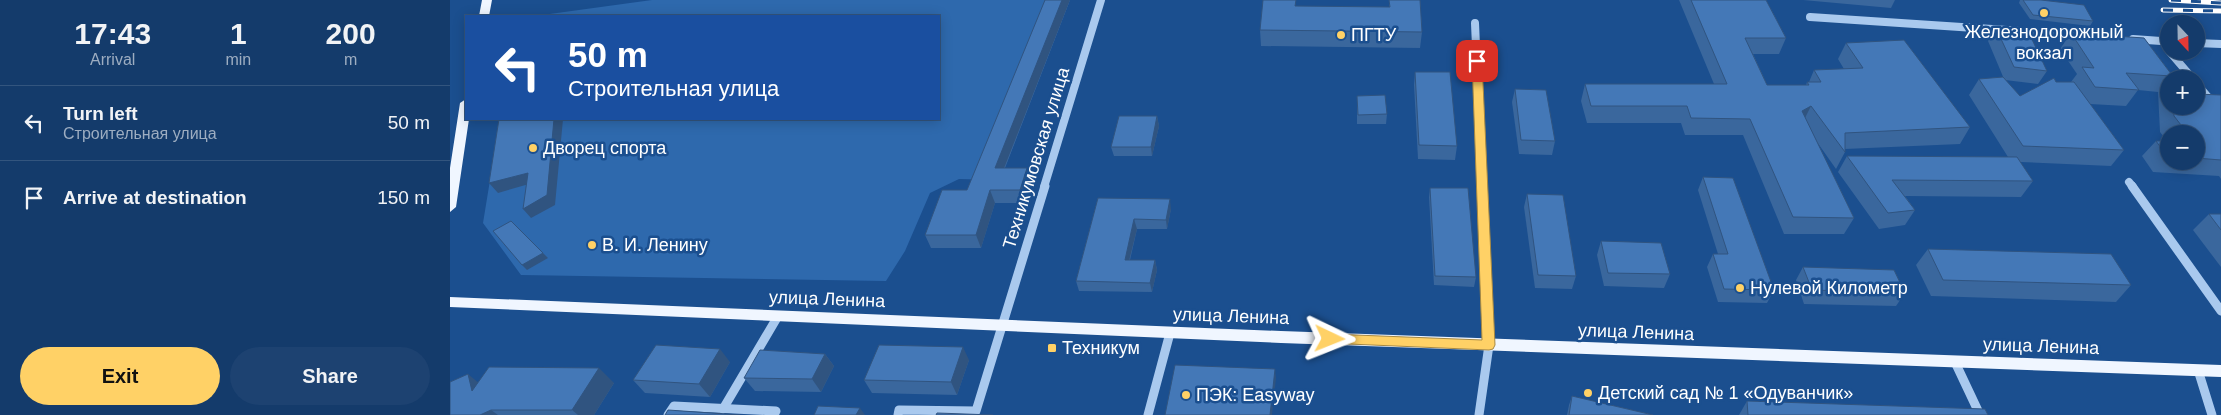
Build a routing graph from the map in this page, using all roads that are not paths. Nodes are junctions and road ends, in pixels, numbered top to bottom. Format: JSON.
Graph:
{"nodes":[{"id":1,"x":487,"y":0,"type":"edge"},
{"id":2,"x":1101,"y":0,"type":"edge"},
{"id":3,"x":484,"y":15,"type":"edge"},
{"id":4,"x":1810,"y":17,"type":"dead end"},
{"id":5,"x":1476,"y":23,"type":"dead end"},
{"id":6,"x":2087,"y":36,"type":"edge"},
{"id":7,"x":2126,"y":38,"type":"edge"},
{"id":8,"x":2160,"y":41,"type":"edge"},
{"id":9,"x":2205,"y":43,"type":"edge"},
{"id":10,"x":2221,"y":44,"type":"edge"},
{"id":11,"x":2177,"y":60,"type":"edge"},
{"id":12,"x":2185,"y":70,"type":"edge"},
{"id":13,"x":2205,"y":94,"type":"edge"},
{"id":14,"x":2221,"y":104,"type":"edge"},
{"id":15,"x":465,"y":110,"type":"edge"},
{"id":16,"x":2129,"y":182,"type":"dead end"},
{"id":17,"x":450,"y":207,"type":"edge"},
{"id":18,"x":450,"y":302,"type":"edge"},
{"id":19,"x":2221,"y":311,"type":"edge"},
{"id":20,"x":778,"y":316,"type":"junction"},
{"id":21,"x":1002,"y":326,"type":"junction"},
{"id":22,"x":1170,"y":333,"type":"junction"},
{"id":23,"x":1489,"y":345,"type":"junction"},
{"id":24,"x":1955,"y":362,"type":"junction"},
{"id":25,"x":2198,"y":370,"type":"junction"},
{"id":26,"x":2221,"y":371,"type":"edge"},
{"id":27,"x":723,"y":409,"type":"junction"},
{"id":28,"x":668,"y":415,"type":"edge"},
{"id":29,"x":774,"y":415,"type":"edge"},
{"id":30,"x":898,"y":415,"type":"edge"},
{"id":31,"x":1148,"y":415,"type":"edge"},
{"id":32,"x":1479,"y":415,"type":"edge"},
{"id":33,"x":1980,"y":415,"type":"edge"},
{"id":34,"x":2212,"y":415,"type":"edge"}],
"edges":[{"from":1,"to":3,"type":"main road"},
{"from":2,"to":21,"type":"street","name":"Техникумовская улица"},
{"from":4,"to":6,"type":"street"},
{"from":5,"to":23,"type":"street"},
{"from":7,"to":8,"type":"street"},
{"from":9,"to":10,"type":"street"},
{"from":11,"to":12,"type":"street"},
{"from":13,"to":14,"type":"street"},
{"from":15,"to":17,"type":"main road"},
{"from":16,"to":19,"type":"street"},
{"from":18,"to":20,"type":"main road","name":"улица Ленина"},
{"from":20,"to":21,"type":"main road","name":"улица Ленина"},
{"from":20,"to":27,"type":"street"},
{"from":21,"to":22,"type":"main road","name":"улица Ленина"},
{"from":21,"to":30,"type":"street","name":"Техникумовская улица"},
{"from":22,"to":23,"type":"main road","name":"улица Ленина"},
{"from":22,"to":31,"type":"lane"},
{"from":23,"to":24,"type":"main road","name":"улица Ленина"},
{"from":23,"to":32,"type":"street"},
{"from":24,"to":25,"type":"main road","name":"улица Ленина"},
{"from":24,"to":33,"type":"lane"},
{"from":25,"to":26,"type":"main road","name":"улица Ленина"},
{"from":25,"to":34,"type":"street"},
{"from":27,"to":28,"type":"street"},
{"from":27,"to":29,"type":"street"}]}
